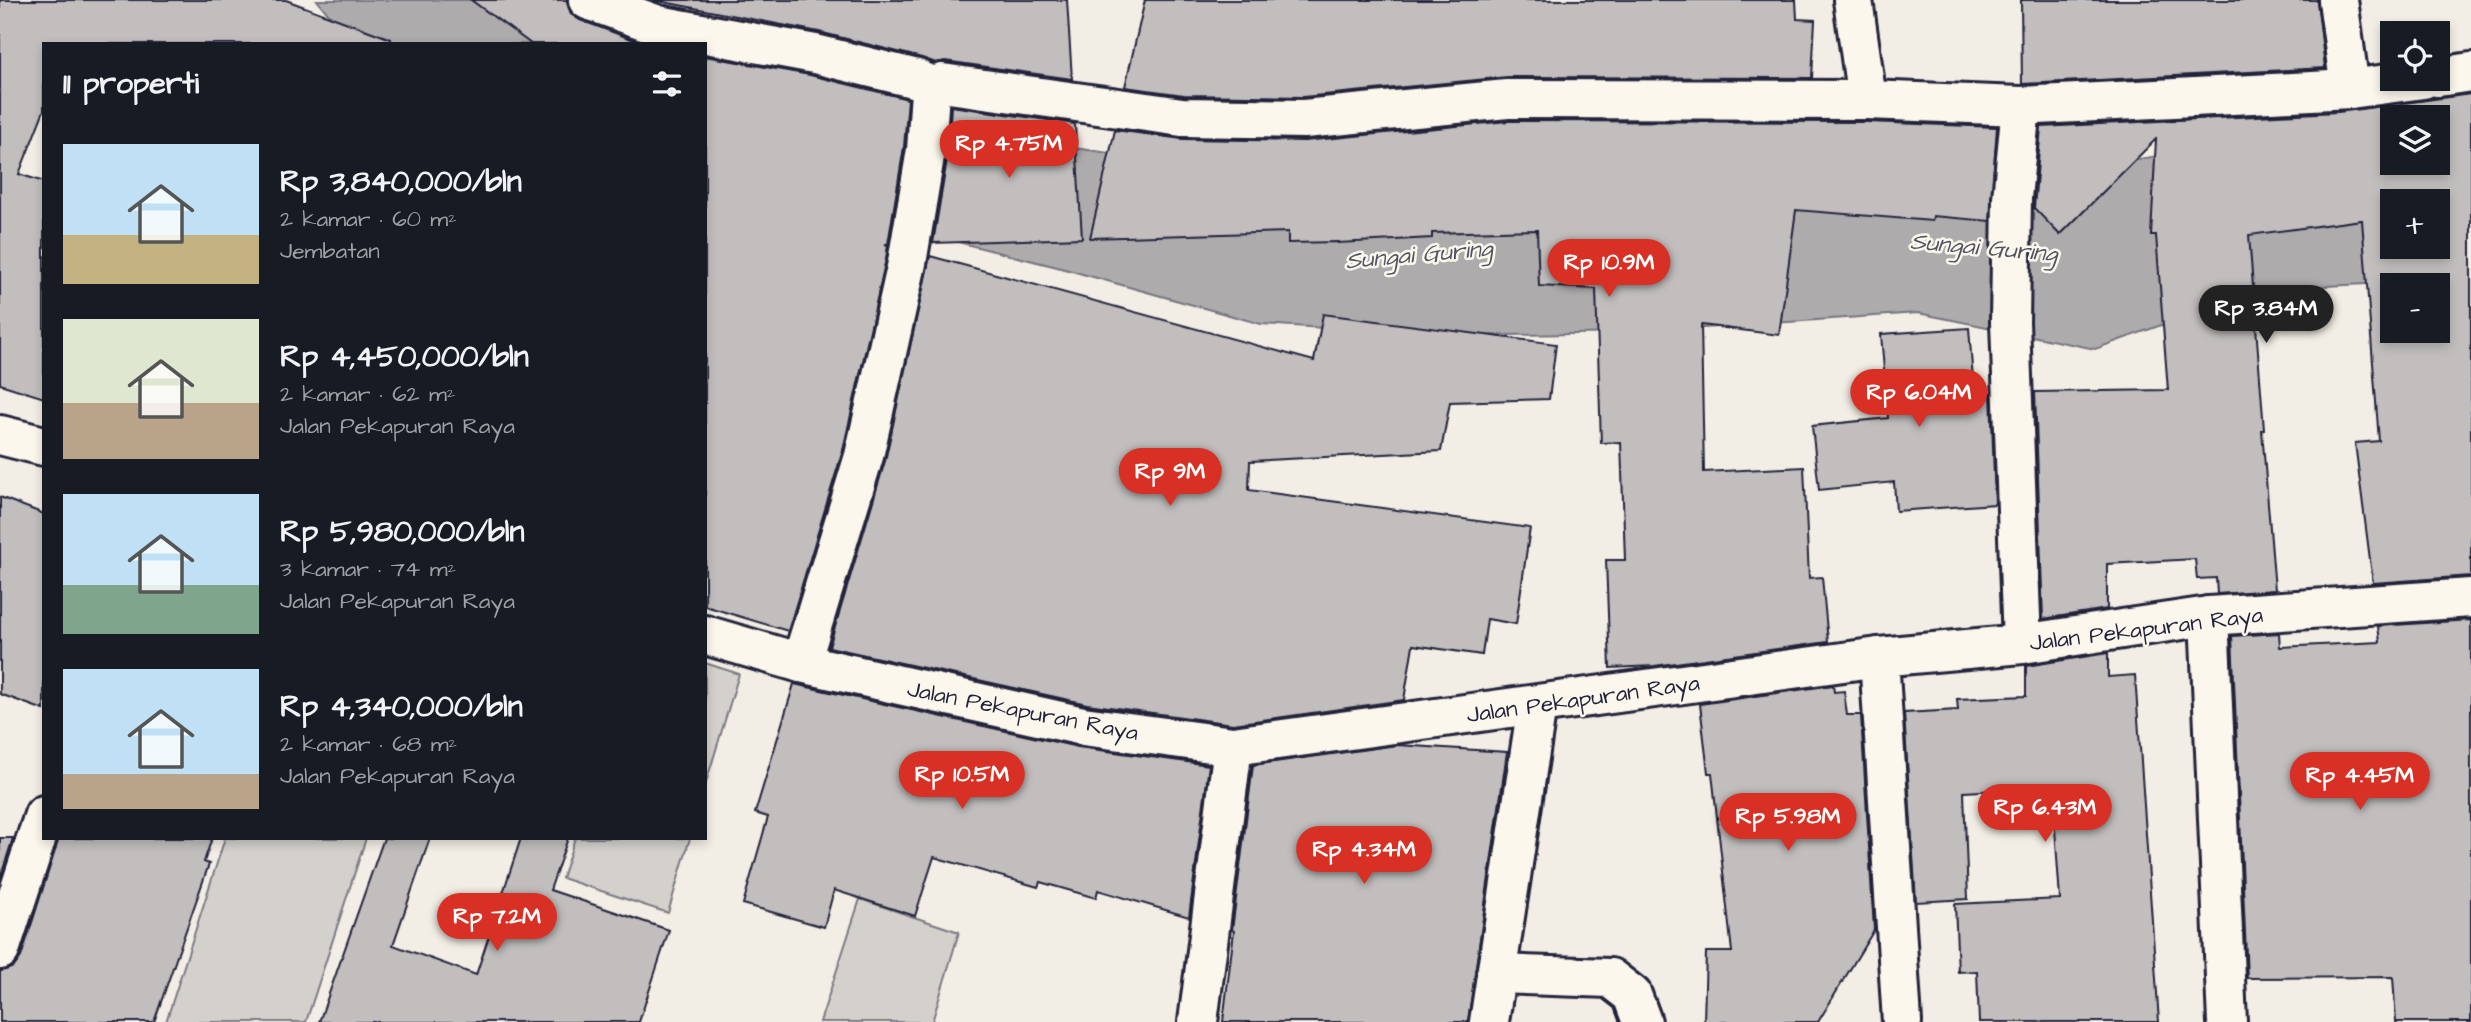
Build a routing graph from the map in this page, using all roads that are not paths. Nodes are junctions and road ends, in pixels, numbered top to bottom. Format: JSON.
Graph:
{"nodes":[{"id":1,"x":587,"y":0,"type":"edge"},
{"id":2,"x":1853,"y":0,"type":"edge"},
{"id":3,"x":2338,"y":0,"type":"edge"},
{"id":4,"x":2471,"y":72,"type":"edge"},
{"id":5,"x":2450,"y":75,"type":"edge"},
{"id":6,"x":2380,"y":85,"type":"edge"},
{"id":7,"x":935,"y":87,"type":"junction"},
{"id":8,"x":2350,"y":89,"type":"junction"},
{"id":9,"x":1867,"y":100,"type":"junction"},
{"id":10,"x":2021,"y":106,"type":"junction"},
{"id":11,"x":0,"y":435,"type":"edge"},
{"id":12,"x":42,"y":446,"type":"edge"},
{"id":13,"x":2471,"y":598,"type":"edge"},
{"id":14,"x":2209,"y":616,"type":"junction"},
{"id":15,"x":707,"y":636,"type":"edge"},
{"id":16,"x":2022,"y":644,"type":"junction"},
{"id":17,"x":1879,"y":657,"type":"junction"},
{"id":18,"x":802,"y":663,"type":"junction"},
{"id":19,"x":1537,"y":705,"type":"junction"},
{"id":20,"x":1233,"y":746,"type":"junction"},
{"id":21,"x":42,"y":822,"type":"edge"},
{"id":22,"x":0,"y":950,"type":"edge"},
{"id":23,"x":1496,"y":974,"type":"junction"},
{"id":24,"x":1198,"y":1022,"type":"edge"},
{"id":25,"x":1489,"y":1022,"type":"edge"},
{"id":26,"x":1642,"y":1022,"type":"edge"},
{"id":27,"x":1902,"y":1022,"type":"edge"},
{"id":28,"x":2227,"y":1022,"type":"edge"}],
"edges":[{"from":1,"to":7,"type":"street"},
{"from":2,"to":9,"type":"street"},
{"from":3,"to":8,"type":"street"},
{"from":4,"to":5,"type":"street"},
{"from":6,"to":8,"type":"street"},
{"from":7,"to":9,"type":"street"},
{"from":7,"to":18,"type":"street"},
{"from":8,"to":10,"type":"street"},
{"from":9,"to":10,"type":"street"},
{"from":10,"to":16,"type":"street"},
{"from":11,"to":12,"type":"street"},
{"from":13,"to":14,"type":"street","name":"Jalan Pekapuran Raya"},
{"from":14,"to":16,"type":"street","name":"Jalan Pekapuran Raya"},
{"from":14,"to":28,"type":"street"},
{"from":15,"to":18,"type":"street","name":"Jalan Pekapuran Raya"},
{"from":16,"to":17,"type":"street","name":"Jalan Pekapuran Raya"},
{"from":17,"to":19,"type":"street","name":"Jalan Pekapuran Raya"},
{"from":17,"to":27,"type":"street"},
{"from":18,"to":20,"type":"street","name":"Jalan Pekapuran Raya"},
{"from":19,"to":20,"type":"street","name":"Jalan Pekapuran Raya"},
{"from":19,"to":23,"type":"street"},
{"from":20,"to":24,"type":"street"},
{"from":21,"to":22,"type":"street"},
{"from":23,"to":25,"type":"street"},
{"from":23,"to":26,"type":"street"}]}
